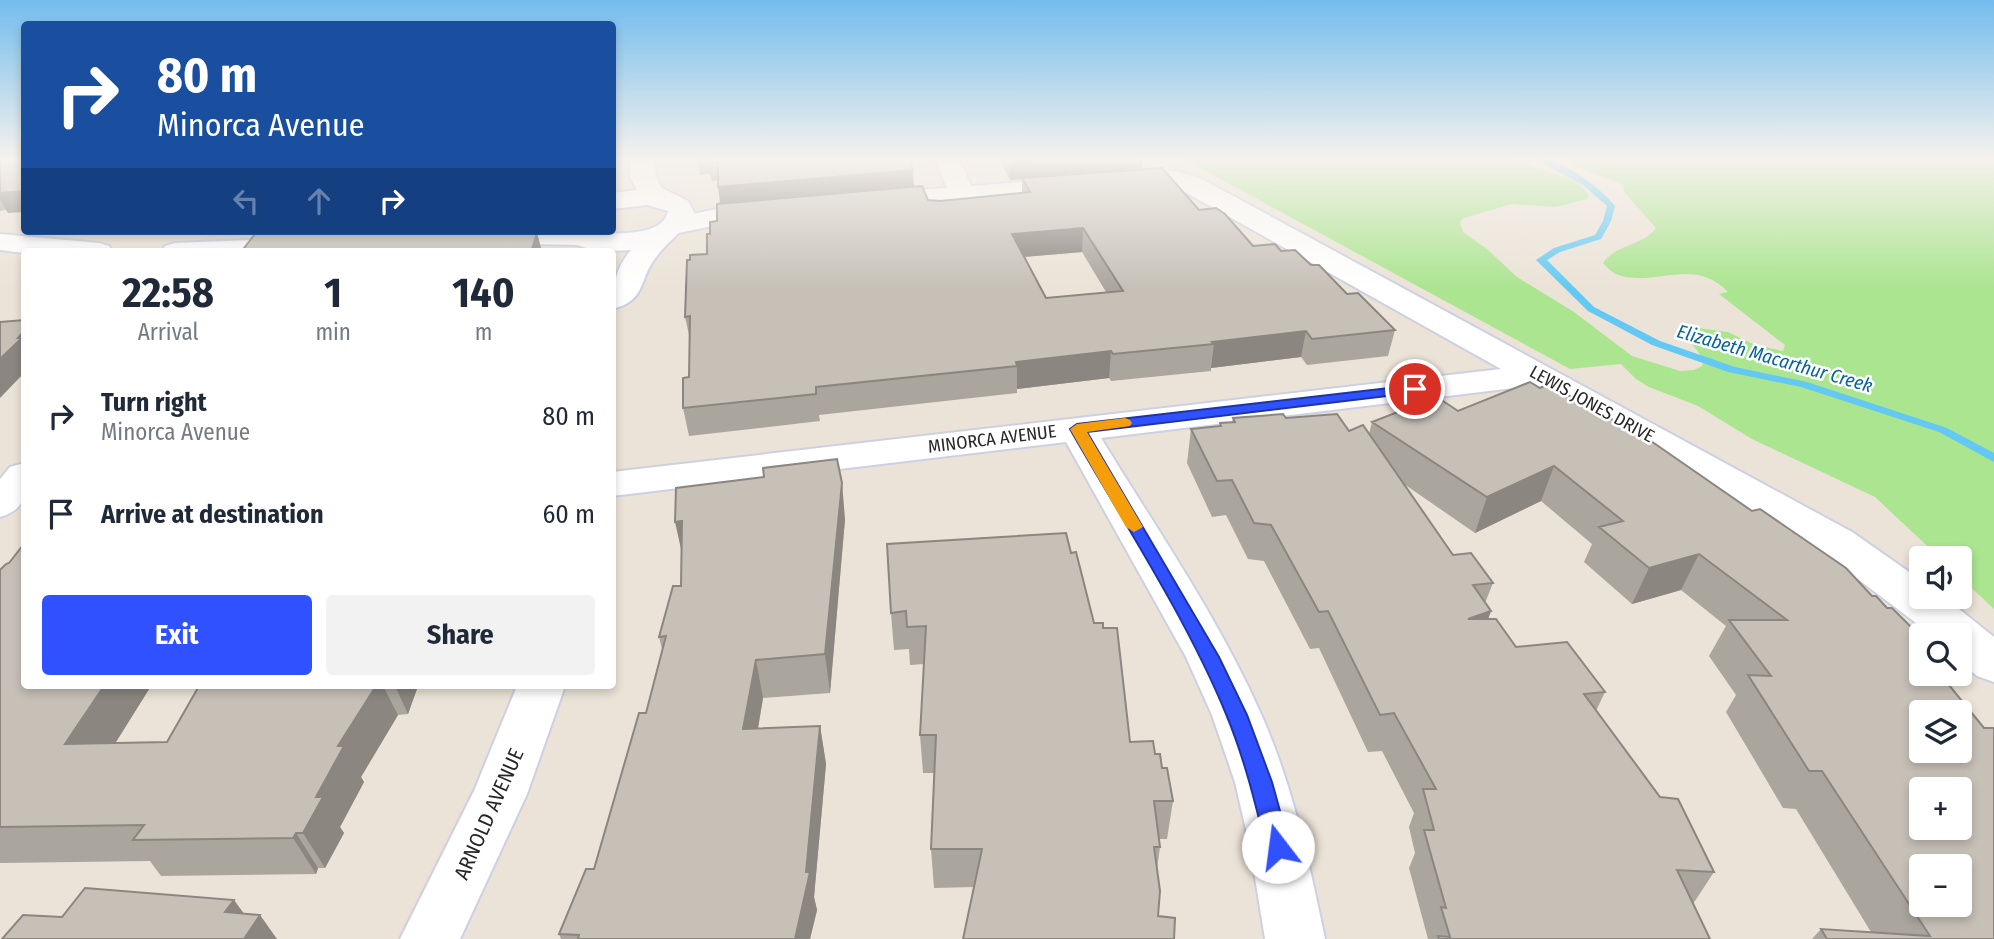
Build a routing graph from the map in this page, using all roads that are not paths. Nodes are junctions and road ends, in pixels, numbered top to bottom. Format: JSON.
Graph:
{"nodes":[{"id":1,"x":663,"y":201,"type":"edge"},
{"id":2,"x":693,"y":201,"type":"edge"},
{"id":3,"x":884,"y":201,"type":"edge"},
{"id":4,"x":1223,"y":201,"type":"edge"},
{"id":5,"x":848,"y":204,"type":"edge"},
{"id":6,"x":668,"y":230,"type":"junction"},
{"id":7,"x":452,"y":235,"type":"edge"},
{"id":8,"x":585,"y":240,"type":"edge"},
{"id":9,"x":0,"y":242,"type":"edge"},
{"id":10,"x":323,"y":244,"type":"edge"},
{"id":11,"x":214,"y":245,"type":"edge"},
{"id":12,"x":59,"y":248,"type":"edge"},
{"id":13,"x":616,"y":296,"type":"edge"},
{"id":14,"x":1538,"y":374,"type":"junction"},
{"id":15,"x":1077,"y":429,"type":"junction"},
{"id":16,"x":21,"y":479,"type":"edge"},
{"id":17,"x":616,"y":484,"type":"edge"},
{"id":18,"x":0,"y":504,"type":"edge"},
{"id":19,"x":1994,"y":664,"type":"edge"},
{"id":20,"x":540,"y":689,"type":"edge"},
{"id":21,"x":430,"y":939,"type":"edge"},
{"id":22,"x":1295,"y":939,"type":"edge"}],
"edges":[{"from":1,"to":6,"type":"street"},
{"from":2,"to":6,"type":"street"},
{"from":3,"to":5,"type":"street"},
{"from":4,"to":14,"type":"street","name":"LEWIS JONES DRIVE"},
{"from":6,"to":8,"type":"street"},
{"from":6,"to":13,"type":"street"},
{"from":7,"to":8,"type":"street"},
{"from":9,"to":12,"type":"street"},
{"from":10,"to":11,"type":"street"},
{"from":14,"to":15,"type":"street","name":"MINORCA AVENUE"},
{"from":14,"to":19,"type":"street","name":"LEWIS JONES DRIVE"},
{"from":15,"to":17,"type":"street","name":"MINORCA AVENUE"},
{"from":15,"to":22,"type":"street"},
{"from":16,"to":18,"type":"street"},
{"from":20,"to":21,"type":"street","name":"ARNOLD AVENUE"}]}
